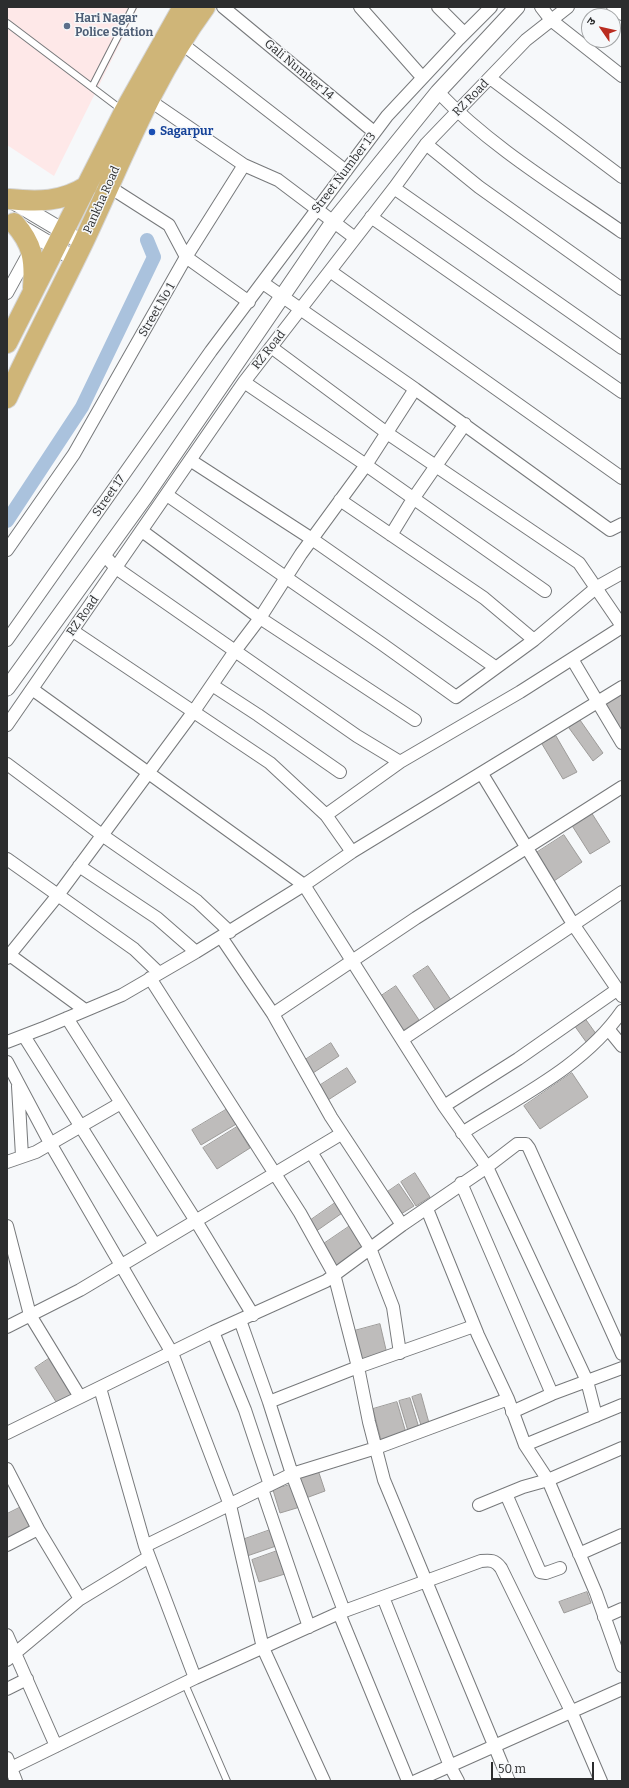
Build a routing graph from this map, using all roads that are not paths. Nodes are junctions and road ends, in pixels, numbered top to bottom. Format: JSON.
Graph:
{"nodes":[{"id":1,"x":133,"y":7,"type":"edge"},
{"id":2,"x":183,"y":7,"type":"edge"},
{"id":3,"x":205,"y":7,"type":"edge"},
{"id":4,"x":223,"y":7,"type":"edge"},
{"id":5,"x":360,"y":7,"type":"edge"},
{"id":6,"x":438,"y":7,"type":"edge"},
{"id":7,"x":491,"y":7,"type":"edge"},
{"id":8,"x":517,"y":7,"type":"edge"},
{"id":9,"x":541,"y":7,"type":"edge"},
{"id":10,"x":568,"y":7,"type":"edge"},
{"id":11,"x":613,"y":7,"type":"edge"},
{"id":12,"x":622,"y":14,"type":"edge"},
{"id":13,"x":551,"y":20,"type":"junction"},
{"id":14,"x":7,"y":23,"type":"edge"},
{"id":15,"x":464,"y":33,"type":"junction"},
{"id":16,"x":181,"y":44,"type":"junction"},
{"id":17,"x":622,"y":76,"type":"edge"},
{"id":18,"x":422,"y":77,"type":"junction"},
{"id":19,"x":490,"y":78,"type":"junction"},
{"id":20,"x":92,"y":86,"type":"junction"},
{"id":21,"x":438,"y":92,"type":"junction"},
{"id":22,"x":149,"y":100,"type":"junction"},
{"id":23,"x":124,"y":112,"type":"junction"},
{"id":24,"x":457,"y":112,"type":"junction"},
{"id":25,"x":374,"y":132,"type":"junction"},
{"id":26,"x":426,"y":144,"type":"junction"},
{"id":27,"x":244,"y":165,"type":"junction"},
{"id":28,"x":346,"y":171,"type":"junction"},
{"id":29,"x":622,"y":177,"type":"edge"},
{"id":30,"x":87,"y":186,"type":"junction"},
{"id":31,"x":108,"y":186,"type":"junction"},
{"id":32,"x":394,"y":188,"type":"junction"},
{"id":33,"x":8,"y":198,"type":"edge"},
{"id":34,"x":318,"y":209,"type":"junction"},
{"id":35,"x":371,"y":218,"type":"junction"},
{"id":36,"x":10,"y":221,"type":"edge"},
{"id":37,"x":333,"y":222,"type":"junction"},
{"id":38,"x":622,"y":232,"type":"edge"},
{"id":39,"x":355,"y":238,"type":"junction"},
{"id":40,"x":59,"y":240,"type":"junction"},
{"id":41,"x":31,"y":250,"type":"junction"},
{"id":42,"x":79,"y":251,"type":"junction"},
{"id":43,"x":186,"y":257,"type":"junction"},
{"id":44,"x":330,"y":271,"type":"junction"},
{"id":45,"x":263,"y":283,"type":"junction"},
{"id":46,"x":622,"y":289,"type":"edge"},
{"id":47,"x":32,"y":292,"type":"junction"},
{"id":48,"x":7,"y":293,"type":"edge"},
{"id":49,"x":283,"y":298,"type":"junction"},
{"id":50,"x":249,"y":302,"type":"junction"},
{"id":51,"x":300,"y":310,"type":"junction"},
{"id":52,"x":7,"y":343,"type":"edge"},
{"id":53,"x":271,"y":347,"type":"junction"},
{"id":54,"x":622,"y":348,"type":"edge"},
{"id":55,"x":212,"y":351,"type":"joint"},
{"id":56,"x":244,"y":382,"type":"junction"},
{"id":57,"x":415,"y":389,"type":"junction"},
{"id":58,"x":622,"y":392,"type":"edge"},
{"id":59,"x":7,"y":398,"type":"edge"},
{"id":60,"x":465,"y":424,"type":"junction"},
{"id":61,"x":387,"y":433,"type":"junction"},
{"id":62,"x":190,"y":460,"type":"junction"},
{"id":63,"x":366,"y":465,"type":"junction"},
{"id":64,"x":436,"y":465,"type":"junction"},
{"id":65,"x":622,"y":478,"type":"edge"},
{"id":66,"x":167,"y":495,"type":"junction"},
{"id":67,"x":413,"y":499,"type":"junction"},
{"id":68,"x":340,"y":500,"type":"junction"},
{"id":69,"x":622,"y":524,"type":"edge"},
{"id":70,"x":142,"y":531,"type":"junction"},
{"id":71,"x":392,"y":535,"type":"junction"},
{"id":72,"x":312,"y":539,"type":"junction"},
{"id":73,"x":7,"y":550,"type":"edge"},
{"id":74,"x":104,"y":555,"type":"junction"},
{"id":75,"x":116,"y":568,"type":"junction"},
{"id":76,"x":622,"y":573,"type":"edge"},
{"id":77,"x":285,"y":577,"type":"junction"},
{"id":78,"x":597,"y":587,"type":"junction"},
{"id":79,"x":545,"y":591,"type":"dead end"},
{"id":80,"x":260,"y":618,"type":"junction"},
{"id":81,"x":622,"y":627,"type":"edge"},
{"id":82,"x":73,"y":630,"type":"junction"},
{"id":83,"x":7,"y":640,"type":"edge"},
{"id":84,"x":534,"y":640,"type":"junction"},
{"id":85,"x":235,"y":651,"type":"junction"},
{"id":86,"x":572,"y":659,"type":"junction"},
{"id":87,"x":495,"y":667,"type":"junction"},
{"id":88,"x":212,"y":685,"type":"junction"},
{"id":89,"x":622,"y":687,"type":"edge"},
{"id":90,"x":7,"y":688,"type":"edge"},
{"id":91,"x":32,"y":689,"type":"junction"},
{"id":92,"x":597,"y":702,"type":"junction"},
{"id":93,"x":194,"y":711,"type":"junction"},
{"id":94,"x":415,"y":720,"type":"dead end"},
{"id":95,"x":7,"y":725,"type":"edge"},
{"id":96,"x":622,"y":743,"type":"edge"},
{"id":97,"x":400,"y":762,"type":"junction"},
{"id":98,"x":7,"y":764,"type":"edge"},
{"id":99,"x":340,"y":772,"type":"dead end"},
{"id":100,"x":149,"y":773,"type":"junction"},
{"id":101,"x":482,"y":774,"type":"junction"},
{"id":102,"x":622,"y":787,"type":"edge"},
{"id":103,"x":326,"y":815,"type":"junction"},
{"id":104,"x":102,"y":835,"type":"junction"},
{"id":105,"x":527,"y":848,"type":"junction"},
{"id":106,"x":352,"y":852,"type":"junction"},
{"id":107,"x":7,"y":859,"type":"edge"},
{"id":108,"x":79,"y":866,"type":"junction"},
{"id":109,"x":304,"y":885,"type":"junction"},
{"id":110,"x":622,"y":892,"type":"edge"},
{"id":111,"x":58,"y":894,"type":"junction"},
{"id":112,"x":573,"y":924,"type":"junction"},
{"id":113,"x":225,"y":935,"type":"junction"},
{"id":114,"x":196,"y":952,"type":"junction"},
{"id":115,"x":8,"y":956,"type":"edge"},
{"id":116,"x":352,"y":962,"type":"junction"},
{"id":117,"x":154,"y":976,"type":"junction"},
{"id":118,"x":620,"y":992,"type":"edge"},
{"id":119,"x":85,"y":1010,"type":"junction"},
{"id":120,"x":622,"y":1011,"type":"edge"},
{"id":121,"x":273,"y":1014,"type":"junction"},
{"id":122,"x":67,"y":1018,"type":"junction"},
{"id":123,"x":609,"y":1030,"type":"junction"},
{"id":124,"x":24,"y":1036,"type":"junction"},
{"id":125,"x":402,"y":1039,"type":"junction"},
{"id":126,"x":7,"y":1042,"type":"edge"},
{"id":127,"x":622,"y":1046,"type":"edge"},
{"id":128,"x":7,"y":1062,"type":"edge"},
{"id":129,"x":17,"y":1081,"type":"junction"},
{"id":130,"x":121,"y":1103,"type":"junction"},
{"id":131,"x":444,"y":1106,"type":"junction"},
{"id":132,"x":80,"y":1126,"type":"junction"},
{"id":133,"x":462,"y":1133,"type":"junction"},
{"id":134,"x":341,"y":1134,"type":"junction"},
{"id":135,"x":50,"y":1144,"type":"junction"},
{"id":136,"x":311,"y":1152,"type":"junction"},
{"id":137,"x":22,"y":1156,"type":"junction"},
{"id":138,"x":7,"y":1162,"type":"edge"},
{"id":139,"x":487,"y":1167,"type":"junction"},
{"id":140,"x":274,"y":1174,"type":"junction"},
{"id":141,"x":461,"y":1183,"type":"junction"},
{"id":142,"x":427,"y":1209,"type":"junction"},
{"id":143,"x":196,"y":1221,"type":"junction"},
{"id":144,"x":402,"y":1225,"type":"junction"},
{"id":145,"x":7,"y":1226,"type":"edge"},
{"id":146,"x":155,"y":1245,"type":"junction"},
{"id":147,"x":370,"y":1248,"type":"junction"},
{"id":148,"x":122,"y":1265,"type":"junction"},
{"id":149,"x":334,"y":1274,"type":"junction"},
{"id":150,"x":253,"y":1314,"type":"junction"},
{"id":151,"x":30,"y":1315,"type":"junction"},
{"id":152,"x":240,"y":1320,"type":"junction"},
{"id":153,"x":474,"y":1326,"type":"junction"},
{"id":154,"x":7,"y":1328,"type":"edge"},
{"id":155,"x":213,"y":1332,"type":"junction"},
{"id":156,"x":172,"y":1353,"type":"junction"},
{"id":157,"x":400,"y":1353,"type":"junction"},
{"id":158,"x":622,"y":1354,"type":"edge"},
{"id":159,"x":358,"y":1367,"type":"junction"},
{"id":160,"x":622,"y":1368,"type":"edge"},
{"id":161,"x":587,"y":1381,"type":"junction"},
{"id":162,"x":100,"y":1388,"type":"junction"},
{"id":163,"x":552,"y":1394,"type":"junction"},
{"id":164,"x":80,"y":1397,"type":"junction"},
{"id":165,"x":508,"y":1399,"type":"junction"},
{"id":166,"x":268,"y":1402,"type":"junction"},
{"id":167,"x":622,"y":1405,"type":"edge"},
{"id":168,"x":512,"y":1412,"type":"junction"},
{"id":169,"x":596,"y":1416,"type":"junction"},
{"id":170,"x":7,"y":1433,"type":"edge"},
{"id":171,"x":524,"y":1445,"type":"junction"},
{"id":172,"x":376,"y":1448,"type":"junction"},
{"id":173,"x":622,"y":1448,"type":"edge"},
{"id":174,"x":7,"y":1469,"type":"edge"},
{"id":175,"x":292,"y":1474,"type":"junction"},
{"id":176,"x":548,"y":1480,"type":"junction"},
{"id":177,"x":266,"y":1487,"type":"junction"},
{"id":178,"x":506,"y":1494,"type":"junction"},
{"id":179,"x":230,"y":1505,"type":"junction"},
{"id":180,"x":479,"y":1505,"type":"dead end"},
{"id":181,"x":38,"y":1529,"type":"junction"},
{"id":182,"x":622,"y":1535,"type":"edge"},
{"id":183,"x":7,"y":1545,"type":"edge"},
{"id":184,"x":147,"y":1551,"type":"junction"},
{"id":185,"x":579,"y":1554,"type":"junction"},
{"id":186,"x":560,"y":1568,"type":"dead end"},
{"id":187,"x":425,"y":1583,"type":"junction"},
{"id":188,"x":383,"y":1597,"type":"junction"},
{"id":189,"x":80,"y":1599,"type":"junction"},
{"id":190,"x":622,"y":1609,"type":"edge"},
{"id":191,"x":341,"y":1612,"type":"junction"},
{"id":192,"x":604,"y":1616,"type":"junction"},
{"id":193,"x":309,"y":1627,"type":"junction"},
{"id":194,"x":7,"y":1635,"type":"edge"},
{"id":195,"x":263,"y":1648,"type":"junction"},
{"id":196,"x":11,"y":1657,"type":"edge"},
{"id":197,"x":621,"y":1658,"type":"edge"},
{"id":198,"x":27,"y":1679,"type":"junction"},
{"id":199,"x":190,"y":1681,"type":"junction"},
{"id":200,"x":7,"y":1689,"type":"edge"},
{"id":201,"x":622,"y":1689,"type":"edge"},
{"id":202,"x":571,"y":1711,"type":"junction"},
{"id":203,"x":56,"y":1746,"type":"junction"},
{"id":204,"x":494,"y":1746,"type":"junction"},
{"id":205,"x":9,"y":1763,"type":"edge"},
{"id":206,"x":450,"y":1766,"type":"junction"},
{"id":207,"x":16,"y":1781,"type":"edge"},
{"id":208,"x":227,"y":1781,"type":"edge"},
{"id":209,"x":324,"y":1781,"type":"edge"},
{"id":210,"x":408,"y":1781,"type":"edge"},
{"id":211,"x":416,"y":1781,"type":"edge"},
{"id":212,"x":458,"y":1781,"type":"edge"},
{"id":213,"x":509,"y":1781,"type":"edge"},
{"id":214,"x":601,"y":1781,"type":"edge"}],
"edges":[{"from":1,"to":20,"type":"lane"},
{"from":2,"to":23,"type":"main road","name":"Pankha Road"},
{"from":3,"to":16,"type":"main road","name":"Pankha Road"},
{"from":4,"to":25,"type":"street","name":"Gali Number 14"},
{"from":5,"to":18,"type":"street"},
{"from":6,"to":15,"type":"street"},
{"from":7,"to":15,"type":"street","name":"Street Number 13"},
{"from":8,"to":21,"type":"street"},
{"from":9,"to":13,"type":"street"},
{"from":10,"to":13,"type":"street","name":"RZ Road"},
{"from":11,"to":12,"type":"street"},
{"from":13,"to":17,"type":"street"},
{"from":13,"to":19,"type":"street","name":"RZ Road"},
{"from":14,"to":20,"type":"lane"},
{"from":15,"to":18,"type":"street","name":"Street Number 13"},
{"from":16,"to":22,"type":"main road","name":"Pankha Road"},
{"from":16,"to":28,"type":"street"},
{"from":18,"to":25,"type":"street","name":"Street Number 13"},
{"from":19,"to":24,"type":"street","name":"RZ Road"},
{"from":19,"to":29,"type":"street"},
{"from":20,"to":23,"type":"lane"},
{"from":21,"to":24,"type":"street"},
{"from":21,"to":37,"type":"street"},
{"from":22,"to":27,"type":"street"},
{"from":22,"to":31,"type":"main road","name":"Pankha Road"},
{"from":23,"to":30,"type":"main road","name":"Pankha Road"},
{"from":24,"to":26,"type":"street","name":"RZ Road"},
{"from":24,"to":38,"type":"street"},
{"from":25,"to":28,"type":"street","name":"Street Number 13"},
{"from":26,"to":32,"type":"street","name":"RZ Road"},
{"from":26,"to":46,"type":"street"},
{"from":27,"to":34,"type":"street"},
{"from":27,"to":43,"type":"street","name":"Street No 1"},
{"from":28,"to":34,"type":"street","name":"Street Number 13"},
{"from":30,"to":33,"type":"main road"},
{"from":30,"to":40,"type":"main road","name":"Pankha Road"},
{"from":31,"to":42,"type":"main road","name":"Pankha Road"},
{"from":31,"to":43,"type":"street"},
{"from":32,"to":35,"type":"street","name":"RZ Road"},
{"from":32,"to":54,"type":"street"},
{"from":33,"to":40,"type":"street"},
{"from":34,"to":37,"type":"street"},
{"from":34,"to":45,"type":"street","name":"Street Number 13"},
{"from":35,"to":39,"type":"street","name":"RZ Road"},
{"from":35,"to":58,"type":"street"},
{"from":36,"to":40,"type":"street"},
{"from":36,"to":41,"type":"main road"},
{"from":37,"to":39,"type":"street"},
{"from":37,"to":49,"type":"street"},
{"from":39,"to":44,"type":"street","name":"RZ Road"},
{"from":40,"to":42,"type":"street"},
{"from":40,"to":47,"type":"main road","name":"Pankha Road"},
{"from":41,"to":47,"type":"main road"},
{"from":41,"to":48,"type":"street"},
{"from":42,"to":59,"type":"main road","name":"Pankha Road"},
{"from":43,"to":50,"type":"street"},
{"from":43,"to":73,"type":"street","name":"Street No 1"},
{"from":44,"to":51,"type":"street","name":"RZ Road"},
{"from":44,"to":65,"type":"street"},
{"from":45,"to":49,"type":"street"},
{"from":45,"to":50,"type":"street","name":"Street Number 13"},
{"from":47,"to":52,"type":"main road","name":"Pankha Road"},
{"from":49,"to":51,"type":"street"},
{"from":49,"to":74,"type":"street"},
{"from":50,"to":55,"type":"street","name":"Street Number 13"},
{"from":51,"to":53,"type":"street","name":"RZ Road"},
{"from":51,"to":57,"type":"street"},
{"from":53,"to":56,"type":"street","name":"RZ Road"},
{"from":53,"to":61,"type":"street"},
{"from":55,"to":83,"type":"street","name":"Street 17"},
{"from":56,"to":62,"type":"street","name":"RZ Road"},
{"from":56,"to":63,"type":"street"},
{"from":57,"to":60,"type":"street"},
{"from":57,"to":61,"type":"street"},
{"from":60,"to":64,"type":"street"},
{"from":60,"to":69,"type":"street"},
{"from":61,"to":63,"type":"street"},
{"from":61,"to":64,"type":"street"},
{"from":62,"to":66,"type":"street","name":"RZ Road"},
{"from":62,"to":72,"type":"street"},
{"from":63,"to":67,"type":"street"},
{"from":63,"to":68,"type":"street"},
{"from":64,"to":67,"type":"street"},
{"from":64,"to":78,"type":"street"},
{"from":66,"to":70,"type":"street","name":"RZ Road"},
{"from":66,"to":77,"type":"street"},
{"from":67,"to":71,"type":"street"},
{"from":67,"to":79,"type":"street"},
{"from":68,"to":71,"type":"street"},
{"from":68,"to":72,"type":"street"},
{"from":70,"to":75,"type":"street","name":"RZ Road"},
{"from":70,"to":80,"type":"street"},
{"from":71,"to":84,"type":"street"},
{"from":72,"to":77,"type":"street"},
{"from":72,"to":87,"type":"street"},
{"from":74,"to":75,"type":"street"},
{"from":74,"to":90,"type":"street"},
{"from":75,"to":82,"type":"street","name":"RZ Road"},
{"from":75,"to":85,"type":"street"},
{"from":76,"to":78,"type":"street"},
{"from":77,"to":80,"type":"street"},
{"from":77,"to":87,"type":"street"},
{"from":78,"to":81,"type":"street"},
{"from":78,"to":84,"type":"street"},
{"from":80,"to":85,"type":"street"},
{"from":80,"to":94,"type":"street"},
{"from":81,"to":86,"type":"street"},
{"from":82,"to":91,"type":"street","name":"RZ Road"},
{"from":82,"to":93,"type":"street"},
{"from":84,"to":87,"type":"street"},
{"from":85,"to":88,"type":"street"},
{"from":85,"to":97,"type":"street"},
{"from":86,"to":92,"type":"street"},
{"from":86,"to":97,"type":"street"},
{"from":88,"to":93,"type":"street"},
{"from":88,"to":99,"type":"street"},
{"from":89,"to":92,"type":"street"},
{"from":91,"to":95,"type":"street","name":"RZ Road"},
{"from":91,"to":100,"type":"street"},
{"from":92,"to":96,"type":"street"},
{"from":92,"to":101,"type":"street"},
{"from":93,"to":100,"type":"street"},
{"from":93,"to":103,"type":"street"},
{"from":97,"to":103,"type":"street"},
{"from":98,"to":104,"type":"street"},
{"from":100,"to":104,"type":"street"},
{"from":100,"to":109,"type":"street"},
{"from":101,"to":105,"type":"street"},
{"from":101,"to":106,"type":"street"},
{"from":102,"to":105,"type":"street"},
{"from":103,"to":106,"type":"street"},
{"from":104,"to":108,"type":"street"},
{"from":104,"to":113,"type":"street"},
{"from":105,"to":112,"type":"street"},
{"from":105,"to":116,"type":"street"},
{"from":106,"to":109,"type":"street"},
{"from":107,"to":111,"type":"street"},
{"from":108,"to":111,"type":"street"},
{"from":108,"to":114,"type":"street"},
{"from":109,"to":113,"type":"street"},
{"from":109,"to":116,"type":"street"},
{"from":110,"to":112,"type":"street"},
{"from":111,"to":115,"type":"street"},
{"from":111,"to":117,"type":"street"},
{"from":112,"to":118,"type":"street"},
{"from":112,"to":125,"type":"street"},
{"from":113,"to":114,"type":"street"},
{"from":113,"to":121,"type":"street"},
{"from":114,"to":117,"type":"street"},
{"from":115,"to":119,"type":"street"},
{"from":116,"to":121,"type":"street"},
{"from":116,"to":125,"type":"street"},
{"from":117,"to":119,"type":"street"},
{"from":117,"to":140,"type":"street"},
{"from":118,"to":131,"type":"street"},
{"from":119,"to":122,"type":"street"},
{"from":120,"to":123,"type":"street"},
{"from":121,"to":134,"type":"street"},
{"from":122,"to":124,"type":"street"},
{"from":122,"to":130,"type":"street"},
{"from":123,"to":127,"type":"street"},
{"from":123,"to":133,"type":"street"},
{"from":124,"to":126,"type":"street"},
{"from":124,"to":132,"type":"street"},
{"from":125,"to":131,"type":"street"},
{"from":128,"to":129,"type":"street"},
{"from":129,"to":135,"type":"street"},
{"from":129,"to":137,"type":"street"},
{"from":130,"to":132,"type":"street"},
{"from":130,"to":143,"type":"street"},
{"from":131,"to":133,"type":"street"},
{"from":132,"to":135,"type":"street"},
{"from":132,"to":146,"type":"street"},
{"from":133,"to":139,"type":"street"},
{"from":134,"to":136,"type":"street"},
{"from":134,"to":144,"type":"street"},
{"from":135,"to":137,"type":"street"},
{"from":135,"to":148,"type":"street"},
{"from":136,"to":140,"type":"street"},
{"from":136,"to":147,"type":"street"},
{"from":137,"to":138,"type":"street"},
{"from":139,"to":141,"type":"street"},
{"from":139,"to":158,"type":"street"},
{"from":139,"to":161,"type":"street"},
{"from":140,"to":143,"type":"street"},
{"from":140,"to":149,"type":"street"},
{"from":141,"to":142,"type":"street"},
{"from":141,"to":163,"type":"street"},
{"from":142,"to":144,"type":"street"},
{"from":142,"to":153,"type":"street"},
{"from":143,"to":146,"type":"street"},
{"from":143,"to":150,"type":"street"},
{"from":144,"to":147,"type":"street"},
{"from":145,"to":151,"type":"street"},
{"from":146,"to":148,"type":"street"},
{"from":147,"to":149,"type":"street"},
{"from":147,"to":157,"type":"street"},
{"from":148,"to":151,"type":"street"},
{"from":148,"to":156,"type":"street"},
{"from":149,"to":150,"type":"street"},
{"from":149,"to":159,"type":"street"},
{"from":150,"to":152,"type":"street"},
{"from":151,"to":154,"type":"street"},
{"from":151,"to":164,"type":"street"},
{"from":152,"to":155,"type":"street"},
{"from":152,"to":166,"type":"street"},
{"from":153,"to":157,"type":"street"},
{"from":153,"to":165,"type":"street"},
{"from":155,"to":156,"type":"street"},
{"from":155,"to":177,"type":"street"},
{"from":156,"to":162,"type":"street"},
{"from":156,"to":179,"type":"street"},
{"from":157,"to":159,"type":"street"},
{"from":159,"to":166,"type":"street"},
{"from":159,"to":172,"type":"street"},
{"from":160,"to":161,"type":"street"},
{"from":161,"to":163,"type":"street"},
{"from":161,"to":169,"type":"street"},
{"from":162,"to":164,"type":"street"},
{"from":162,"to":184,"type":"street"},
{"from":163,"to":168,"type":"street"},
{"from":164,"to":170,"type":"street"},
{"from":165,"to":168,"type":"street"},
{"from":165,"to":172,"type":"street"},
{"from":166,"to":175,"type":"street"},
{"from":167,"to":169,"type":"street"},
{"from":168,"to":171,"type":"street"},
{"from":169,"to":171,"type":"street"},
{"from":171,"to":176,"type":"street"},
{"from":172,"to":175,"type":"street"},
{"from":172,"to":187,"type":"street"},
{"from":173,"to":176,"type":"street"},
{"from":174,"to":181,"type":"street"},
{"from":175,"to":177,"type":"street"},
{"from":175,"to":191,"type":"street"},
{"from":176,"to":178,"type":"street"},
{"from":176,"to":185,"type":"street"},
{"from":177,"to":179,"type":"street"},
{"from":177,"to":193,"type":"street"},
{"from":178,"to":180,"type":"street"},
{"from":178,"to":186,"type":"street"},
{"from":179,"to":184,"type":"street"},
{"from":179,"to":195,"type":"street"},
{"from":181,"to":183,"type":"street"},
{"from":181,"to":189,"type":"street"},
{"from":182,"to":185,"type":"street"},
{"from":184,"to":189,"type":"street"},
{"from":184,"to":199,"type":"street"},
{"from":185,"to":192,"type":"street"},
{"from":187,"to":188,"type":"street"},
{"from":187,"to":202,"type":"street"},
{"from":187,"to":204,"type":"street"},
{"from":188,"to":191,"type":"street"},
{"from":188,"to":206,"type":"street"},
{"from":189,"to":196,"type":"street"},
{"from":190,"to":192,"type":"street"},
{"from":191,"to":193,"type":"street"},
{"from":191,"to":210,"type":"street"},
{"from":192,"to":197,"type":"street"},
{"from":193,"to":195,"type":"street"},
{"from":194,"to":196,"type":"street"},
{"from":195,"to":199,"type":"street"},
{"from":195,"to":209,"type":"street"},
{"from":196,"to":198,"type":"street"},
{"from":198,"to":200,"type":"street"},
{"from":198,"to":203,"type":"street"},
{"from":199,"to":203,"type":"street"},
{"from":199,"to":208,"type":"lane"},
{"from":201,"to":202,"type":"street"},
{"from":202,"to":204,"type":"street"},
{"from":202,"to":214,"type":"street"},
{"from":203,"to":205,"type":"street"},
{"from":204,"to":206,"type":"street"},
{"from":204,"to":213,"type":"street"},
{"from":205,"to":207,"type":"street"},
{"from":206,"to":211,"type":"street"},
{"from":206,"to":212,"type":"street"}]}
